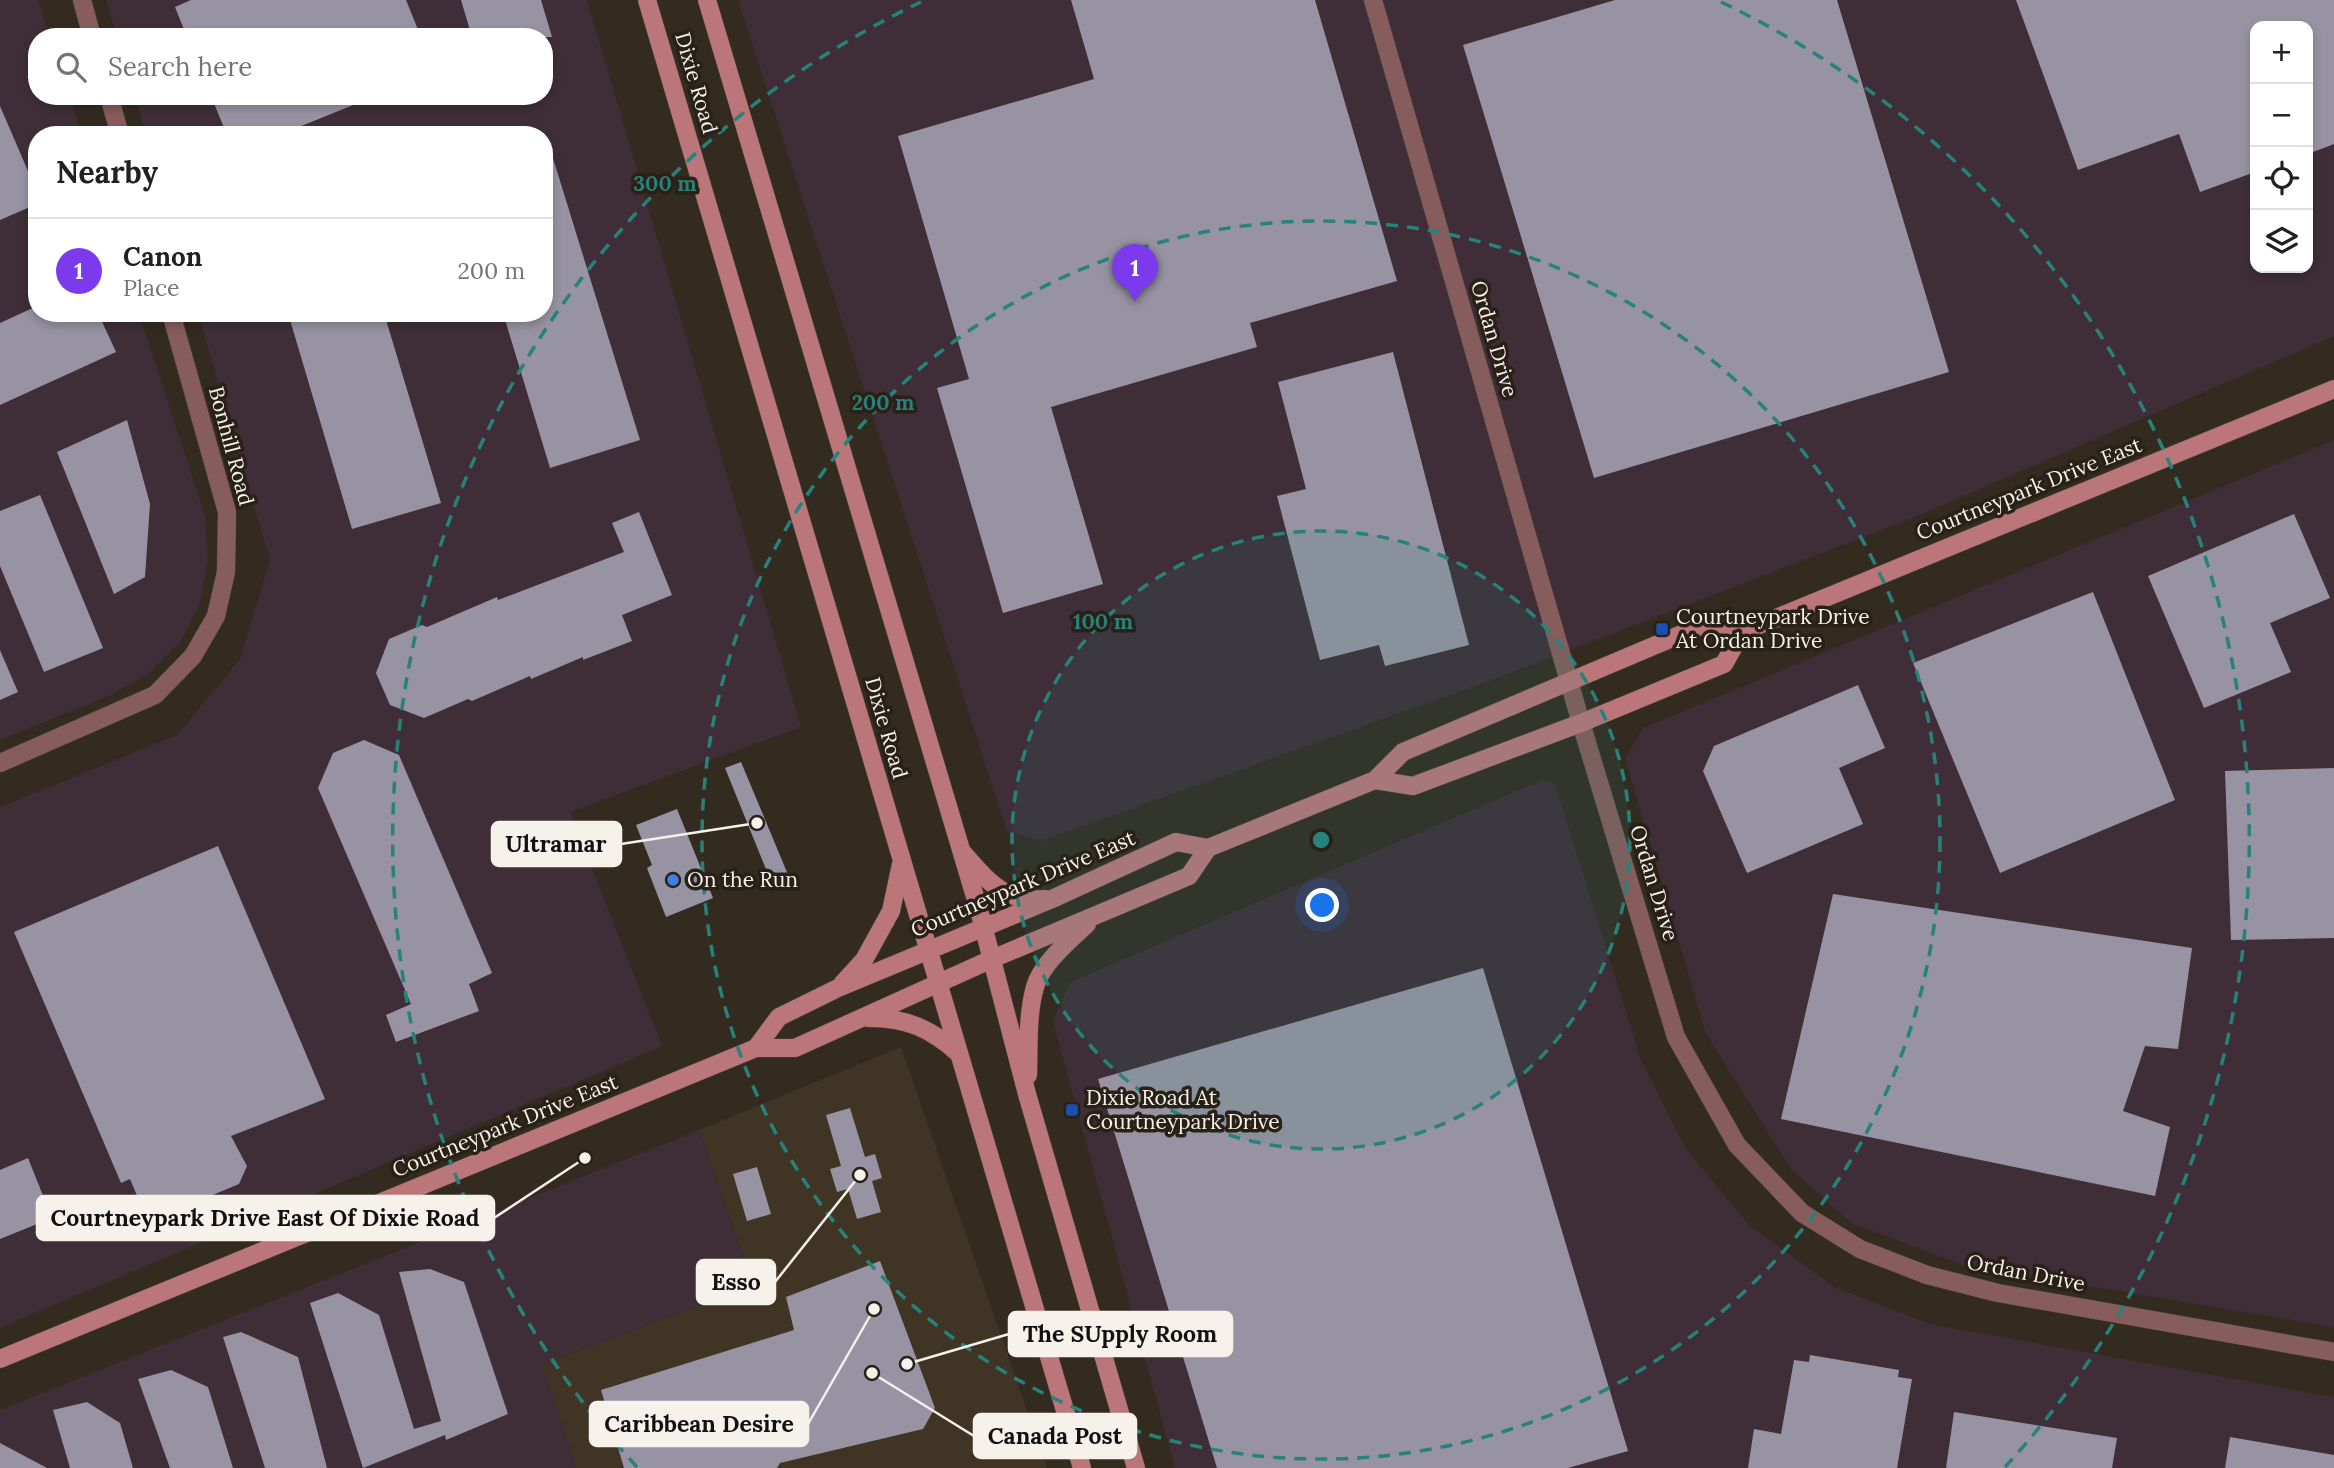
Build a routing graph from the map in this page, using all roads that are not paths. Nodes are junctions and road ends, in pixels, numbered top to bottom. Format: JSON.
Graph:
{"nodes":[{"id":1,"x":82,"y":0,"type":"edge"},
{"id":2,"x":648,"y":0,"type":"edge"},
{"id":3,"x":707,"y":0,"type":"edge"},
{"id":4,"x":1373,"y":0,"type":"edge"},
{"id":5,"x":90,"y":28,"type":"edge"},
{"id":6,"x":112,"y":105,"type":"edge"},
{"id":7,"x":117,"y":126,"type":"edge"},
{"id":8,"x":174,"y":322,"type":"edge"},
{"id":9,"x":2334,"y":388,"type":"edge"},
{"id":10,"x":1742,"y":632,"type":"junction"},
{"id":11,"x":1569,"y":681,"type":"junction"},
{"id":12,"x":1581,"y":723,"type":"junction"},
{"id":13,"x":0,"y":763,"type":"edge"},
{"id":14,"x":1376,"y":780,"type":"junction"},
{"id":15,"x":959,"y":848,"type":"junction"},
{"id":16,"x":1209,"y":848,"type":"junction"},
{"id":17,"x":901,"y":860,"type":"junction"},
{"id":18,"x":1052,"y":899,"type":"junction"},
{"id":19,"x":1095,"y":916,"type":"junction"},
{"id":20,"x":984,"y":928,"type":"junction"},
{"id":21,"x":929,"y":950,"type":"junction"},
{"id":22,"x":992,"y":960,"type":"junction"},
{"id":23,"x":939,"y":985,"type":"junction"},
{"id":24,"x":838,"y":988,"type":"junction"},
{"id":25,"x":861,"y":1018,"type":"junction"},
{"id":26,"x":756,"y":1048,"type":"junction"},
{"id":27,"x":958,"y":1054,"type":"junction"},
{"id":28,"x":1027,"y":1094,"type":"junction"},
{"id":29,"x":2334,"y":1352,"type":"edge"},
{"id":30,"x":0,"y":1359,"type":"edge"},
{"id":31,"x":1082,"y":1468,"type":"edge"},
{"id":32,"x":1136,"y":1468,"type":"edge"}],
"edges":[{"from":1,"to":5,"type":"street"},
{"from":2,"to":17,"type":"main road","name":"Dixie Road"},
{"from":3,"to":15,"type":"main road","name":"Dixie Road"},
{"from":4,"to":11,"type":"street","name":"Ordan Drive"},
{"from":6,"to":7,"type":"street"},
{"from":8,"to":13,"type":"street","name":"Bonhill Road"},
{"from":9,"to":10,"type":"main road","name":"Courtneypark Drive East"},
{"from":10,"to":11,"type":"main road"},
{"from":10,"to":12,"type":"main road"},
{"from":11,"to":12,"type":"street","name":"Ordan Drive"},
{"from":11,"to":14,"type":"main road"},
{"from":12,"to":14,"type":"main road"},
{"from":12,"to":29,"type":"street","name":"Ordan Drive"},
{"from":14,"to":16,"type":"main road"},
{"from":15,"to":18,"type":"main road"},
{"from":15,"to":20,"type":"main road","name":"Dixie Road"},
{"from":16,"to":18,"type":"main road","name":"Courtneypark Drive East"},
{"from":16,"to":19,"type":"main road","name":"Courtneypark Drive East"},
{"from":17,"to":21,"type":"main road","name":"Dixie Road"},
{"from":17,"to":24,"type":"main road"},
{"from":18,"to":20,"type":"main road","name":"Courtneypark Drive East"},
{"from":19,"to":22,"type":"main road","name":"Courtneypark Drive East"},
{"from":19,"to":28,"type":"main road"},
{"from":20,"to":21,"type":"main road","name":"Courtneypark Drive East"},
{"from":20,"to":22,"type":"main road","name":"Dixie Road"},
{"from":21,"to":23,"type":"main road","name":"Dixie Road"},
{"from":21,"to":24,"type":"main road","name":"Courtneypark Drive East"},
{"from":22,"to":23,"type":"main road","name":"Courtneypark Drive East"},
{"from":22,"to":28,"type":"main road","name":"Dixie Road"},
{"from":23,"to":25,"type":"main road","name":"Courtneypark Drive East"},
{"from":23,"to":27,"type":"main road","name":"Dixie Road"},
{"from":24,"to":26,"type":"main road","name":"Courtneypark Drive East"},
{"from":25,"to":26,"type":"main road","name":"Courtneypark Drive East"},
{"from":25,"to":27,"type":"main road"},
{"from":26,"to":30,"type":"main road","name":"Courtneypark Drive East"},
{"from":27,"to":31,"type":"main road","name":"Dixie Road"},
{"from":28,"to":32,"type":"main road","name":"Dixie Road"}]}
